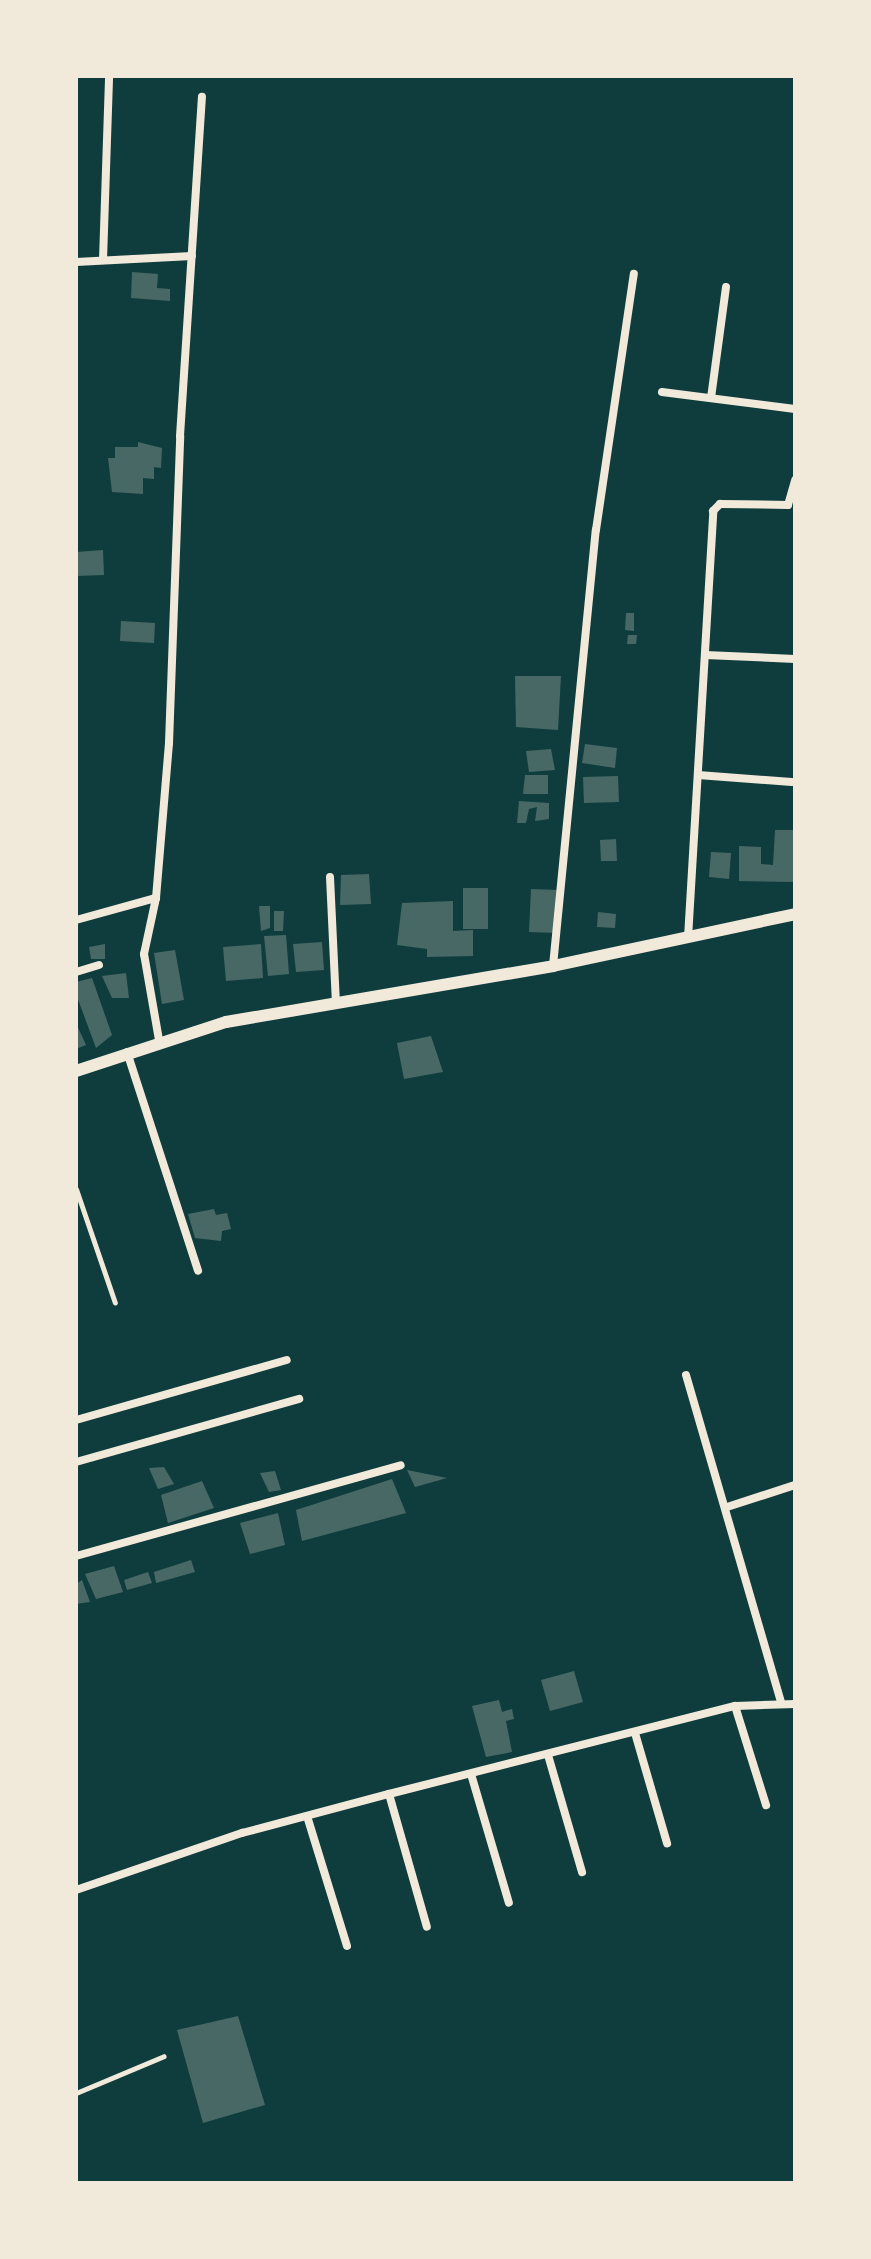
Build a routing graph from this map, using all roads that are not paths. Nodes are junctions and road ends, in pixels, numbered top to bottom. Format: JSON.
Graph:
{"nodes":[{"id":1,"x":109,"y":76,"type":"edge"},
{"id":2,"x":202,"y":97,"type":"dead end"},
{"id":3,"x":192,"y":256,"type":"junction"},
{"id":4,"x":103,"y":260,"type":"junction"},
{"id":5,"x":76,"y":262,"type":"edge"},
{"id":6,"x":634,"y":274,"type":"dead end"},
{"id":7,"x":726,"y":287,"type":"dead end"},
{"id":8,"x":662,"y":392,"type":"dead end"},
{"id":9,"x":711,"y":398,"type":"junction"},
{"id":10,"x":795,"y":409,"type":"edge"},
{"id":11,"x":795,"y":480,"type":"edge"},
{"id":12,"x":705,"y":655,"type":"junction"},
{"id":13,"x":795,"y":659,"type":"edge"},
{"id":14,"x":698,"y":775,"type":"junction"},
{"id":15,"x":792,"y":782,"type":"dead end"},
{"id":16,"x":330,"y":877,"type":"dead end"},
{"id":17,"x":156,"y":898,"type":"junction"},
{"id":18,"x":795,"y":914,"type":"edge"},
{"id":19,"x":76,"y":920,"type":"edge"},
{"id":20,"x":688,"y":938,"type":"junction"},
{"id":21,"x":99,"y":965,"type":"dead end"},
{"id":22,"x":553,"y":966,"type":"junction"},
{"id":23,"x":76,"y":972,"type":"edge"},
{"id":24,"x":336,"y":1003,"type":"junction"},
{"id":25,"x":159,"y":1040,"type":"junction"},
{"id":26,"x":127,"y":1052,"type":"junction"},
{"id":27,"x":76,"y":1071,"type":"edge"},
{"id":28,"x":76,"y":1189,"type":"edge"},
{"id":29,"x":198,"y":1271,"type":"dead end"},
{"id":30,"x":115,"y":1303,"type":"dead end"},
{"id":31,"x":287,"y":1360,"type":"dead end"},
{"id":32,"x":686,"y":1375,"type":"dead end"},
{"id":33,"x":299,"y":1399,"type":"dead end"},
{"id":34,"x":76,"y":1420,"type":"edge"},
{"id":35,"x":76,"y":1462,"type":"edge"},
{"id":36,"x":401,"y":1465,"type":"dead end"},
{"id":37,"x":795,"y":1485,"type":"edge"},
{"id":38,"x":727,"y":1507,"type":"junction"},
{"id":39,"x":76,"y":1556,"type":"edge"},
{"id":40,"x":781,"y":1701,"type":"junction"},
{"id":41,"x":795,"y":1704,"type":"edge"},
{"id":42,"x":735,"y":1706,"type":"junction"},
{"id":43,"x":635,"y":1733,"type":"junction"},
{"id":44,"x":548,"y":1755,"type":"junction"},
{"id":45,"x":471,"y":1774,"type":"junction"},
{"id":46,"x":389,"y":1794,"type":"junction"},
{"id":47,"x":766,"y":1805,"type":"dead end"},
{"id":48,"x":307,"y":1816,"type":"junction"},
{"id":49,"x":667,"y":1843,"type":"dead end"},
{"id":50,"x":582,"y":1872,"type":"dead end"},
{"id":51,"x":76,"y":1890,"type":"edge"},
{"id":52,"x":509,"y":1903,"type":"dead end"},
{"id":53,"x":427,"y":1927,"type":"dead end"},
{"id":54,"x":347,"y":1946,"type":"dead end"},
{"id":55,"x":164,"y":2056,"type":"dead end"},
{"id":56,"x":76,"y":2093,"type":"edge"}],
"edges":[{"from":1,"to":4,"type":"street"},
{"from":2,"to":3,"type":"street"},
{"from":3,"to":4,"type":"street"},
{"from":3,"to":17,"type":"street"},
{"from":4,"to":5,"type":"street"},
{"from":6,"to":22,"type":"street"},
{"from":7,"to":9,"type":"street"},
{"from":8,"to":9,"type":"street"},
{"from":9,"to":10,"type":"street"},
{"from":11,"to":12,"type":"street"},
{"from":12,"to":13,"type":"street"},
{"from":12,"to":14,"type":"street"},
{"from":14,"to":15,"type":"street"},
{"from":14,"to":20,"type":"street"},
{"from":16,"to":24,"type":"street"},
{"from":17,"to":19,"type":"street"},
{"from":17,"to":25,"type":"street"},
{"from":18,"to":20,"type":"street"},
{"from":20,"to":22,"type":"street"},
{"from":21,"to":23,"type":"street"},
{"from":22,"to":24,"type":"street"},
{"from":24,"to":25,"type":"street"},
{"from":25,"to":26,"type":"street"},
{"from":26,"to":27,"type":"street"},
{"from":26,"to":29,"type":"street"},
{"from":28,"to":30,"type":"lane"},
{"from":31,"to":34,"type":"street"},
{"from":32,"to":38,"type":"street"},
{"from":33,"to":35,"type":"street"},
{"from":36,"to":39,"type":"street"},
{"from":37,"to":38,"type":"street"},
{"from":38,"to":40,"type":"street"},
{"from":40,"to":41,"type":"street"},
{"from":40,"to":42,"type":"street"},
{"from":42,"to":43,"type":"street"},
{"from":42,"to":47,"type":"street"},
{"from":43,"to":44,"type":"street"},
{"from":43,"to":49,"type":"street"},
{"from":44,"to":45,"type":"street"},
{"from":44,"to":50,"type":"street"},
{"from":45,"to":46,"type":"street"},
{"from":45,"to":52,"type":"street"},
{"from":46,"to":48,"type":"street"},
{"from":46,"to":53,"type":"street"},
{"from":48,"to":51,"type":"street"},
{"from":48,"to":54,"type":"street"},
{"from":55,"to":56,"type":"lane"}]}
